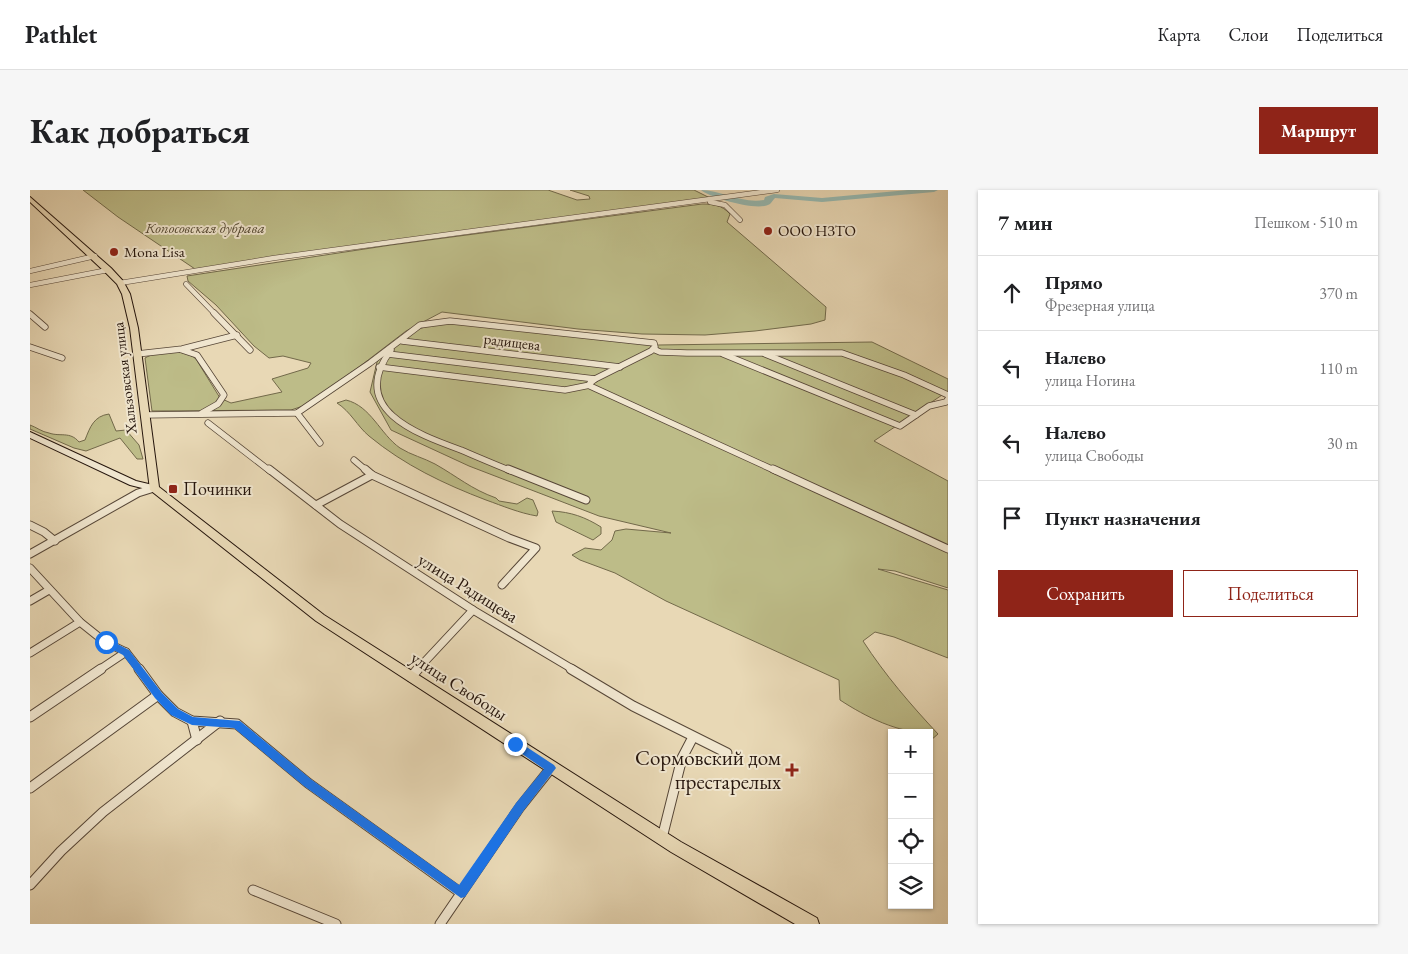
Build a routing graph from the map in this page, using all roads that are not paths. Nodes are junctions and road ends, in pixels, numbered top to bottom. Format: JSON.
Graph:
{"nodes":[{"id":1,"x":777,"y":190,"type":"edge"},
{"id":2,"x":30,"y":199,"type":"edge"},
{"id":3,"x":699,"y":201,"type":"junction"},
{"id":4,"x":740,"y":220,"type":"dead end"},
{"id":5,"x":95,"y":256,"type":"junction"},
{"id":6,"x":108,"y":270,"type":"junction"},
{"id":7,"x":30,"y":271,"type":"edge"},
{"id":8,"x":120,"y":283,"type":"junction"},
{"id":9,"x":186,"y":284,"type":"dead end"},
{"id":10,"x":30,"y":285,"type":"edge"},
{"id":11,"x":30,"y":314,"type":"edge"},
{"id":12,"x":45,"y":327,"type":"dead end"},
{"id":13,"x":237,"y":335,"type":"junction"},
{"id":14,"x":402,"y":341,"type":"junction"},
{"id":15,"x":30,"y":347,"type":"edge"},
{"id":16,"x":654,"y":348,"type":"junction"},
{"id":17,"x":182,"y":349,"type":"junction"},
{"id":18,"x":250,"y":350,"type":"dead end"},
{"id":19,"x":721,"y":353,"type":"junction"},
{"id":20,"x":760,"y":353,"type":"junction"},
{"id":21,"x":137,"y":354,"type":"junction"},
{"id":22,"x":388,"y":354,"type":"junction"},
{"id":23,"x":62,"y":358,"type":"dead end"},
{"id":24,"x":379,"y":367,"type":"junction"},
{"id":25,"x":620,"y":367,"type":"junction"},
{"id":26,"x":595,"y":379,"type":"junction"},
{"id":27,"x":590,"y":384,"type":"junction"},
{"id":28,"x":948,"y":397,"type":"edge"},
{"id":29,"x":297,"y":412,"type":"junction"},
{"id":30,"x":197,"y":414,"type":"junction"},
{"id":31,"x":144,"y":415,"type":"junction"},
{"id":32,"x":916,"y":415,"type":"junction"},
{"id":33,"x":208,"y":423,"type":"dead end"},
{"id":34,"x":30,"y":436,"type":"edge"},
{"id":35,"x":320,"y":443,"type":"dead end"},
{"id":36,"x":354,"y":460,"type":"dead end"},
{"id":37,"x":372,"y":475,"type":"junction"},
{"id":38,"x":154,"y":488,"type":"junction"},
{"id":39,"x":586,"y":500,"type":"dead end"},
{"id":40,"x":316,"y":505,"type":"junction"},
{"id":41,"x":30,"y":524,"type":"edge"},
{"id":42,"x":55,"y":541,"type":"junction"},
{"id":43,"x":948,"y":549,"type":"edge"},
{"id":44,"x":30,"y":554,"type":"edge"},
{"id":45,"x":30,"y":568,"type":"edge"},
{"id":46,"x":502,"y":585,"type":"dead end"},
{"id":47,"x":49,"y":590,"type":"junction"},
{"id":48,"x":30,"y":601,"type":"edge"},
{"id":49,"x":473,"y":610,"type":"junction"},
{"id":50,"x":80,"y":622,"type":"junction"},
{"id":51,"x":126,"y":652,"type":"junction"},
{"id":52,"x":30,"y":654,"type":"edge"},
{"id":53,"x":411,"y":677,"type":"junction"},
{"id":54,"x":158,"y":695,"type":"junction"},
{"id":55,"x":30,"y":717,"type":"edge"},
{"id":56,"x":192,"y":721,"type":"junction"},
{"id":57,"x":220,"y":721,"type":"junction"},
{"id":58,"x":693,"y":737,"type":"junction"},
{"id":59,"x":197,"y":740,"type":"junction"},
{"id":60,"x":727,"y":753,"type":"dead end"},
{"id":61,"x":551,"y":768,"type":"junction"},
{"id":62,"x":30,"y":788,"type":"edge"},
{"id":63,"x":662,"y":838,"type":"junction"},
{"id":64,"x":30,"y":885,"type":"edge"},
{"id":65,"x":253,"y":890,"type":"dead end"},
{"id":66,"x":461,"y":893,"type":"junction"},
{"id":67,"x":336,"y":924,"type":"edge"},
{"id":68,"x":440,"y":924,"type":"edge"},
{"id":69,"x":811,"y":924,"type":"edge"}],
"edges":[{"from":1,"to":3,"type":"street"},
{"from":2,"to":5,"type":"main road","name":"Хальзовская улица"},
{"from":3,"to":4,"type":"street"},
{"from":3,"to":8,"type":"street"},
{"from":5,"to":6,"type":"main road","name":"Хальзовская улица"},
{"from":5,"to":7,"type":"street"},
{"from":6,"to":8,"type":"main road","name":"Хальзовская улица"},
{"from":6,"to":10,"type":"street"},
{"from":8,"to":21,"type":"main road","name":"Хальзовская улица"},
{"from":9,"to":13,"type":"street"},
{"from":11,"to":12,"type":"street"},
{"from":13,"to":17,"type":"street"},
{"from":13,"to":18,"type":"street"},
{"from":14,"to":16,"type":"street"},
{"from":14,"to":22,"type":"street"},
{"from":14,"to":25,"type":"street","name":"радищева"},
{"from":15,"to":23,"type":"street"},
{"from":16,"to":19,"type":"street"},
{"from":16,"to":25,"type":"street"},
{"from":16,"to":29,"type":"street"},
{"from":17,"to":21,"type":"street"},
{"from":17,"to":30,"type":"street"},
{"from":19,"to":20,"type":"street"},
{"from":19,"to":32,"type":"street"},
{"from":20,"to":28,"type":"street"},
{"from":20,"to":32,"type":"street"},
{"from":21,"to":31,"type":"main road","name":"Хальзовская улица"},
{"from":22,"to":24,"type":"street"},
{"from":22,"to":26,"type":"street"},
{"from":24,"to":27,"type":"street"},
{"from":24,"to":39,"type":"street"},
{"from":25,"to":26,"type":"street"},
{"from":26,"to":27,"type":"street"},
{"from":27,"to":43,"type":"street"},
{"from":28,"to":32,"type":"street"},
{"from":29,"to":30,"type":"street"},
{"from":29,"to":35,"type":"street"},
{"from":30,"to":31,"type":"street"},
{"from":31,"to":38,"type":"main road","name":"Хальзовская улица"},
{"from":33,"to":40,"type":"street","name":"улица Радищева"},
{"from":34,"to":38,"type":"street"},
{"from":36,"to":37,"type":"street"},
{"from":37,"to":40,"type":"street"},
{"from":37,"to":46,"type":"street"},
{"from":38,"to":42,"type":"street"},
{"from":38,"to":53,"type":"main road","name":"улица Свободы"},
{"from":40,"to":49,"type":"street","name":"улица Радищева"},
{"from":41,"to":42,"type":"street"},
{"from":42,"to":44,"type":"street"},
{"from":45,"to":47,"type":"street"},
{"from":47,"to":48,"type":"street"},
{"from":47,"to":50,"type":"street"},
{"from":49,"to":53,"type":"street"},
{"from":49,"to":58,"type":"street","name":"улица Радищева"},
{"from":50,"to":51,"type":"street"},
{"from":50,"to":52,"type":"street"},
{"from":51,"to":54,"type":"street"},
{"from":51,"to":55,"type":"street"},
{"from":53,"to":61,"type":"main road","name":"улица Свободы"},
{"from":54,"to":56,"type":"street"},
{"from":54,"to":62,"type":"street"},
{"from":56,"to":57,"type":"street"},
{"from":56,"to":59,"type":"street"},
{"from":57,"to":59,"type":"street"},
{"from":57,"to":66,"type":"street"},
{"from":58,"to":60,"type":"street","name":"улица Радищева"},
{"from":58,"to":63,"type":"street"},
{"from":59,"to":64,"type":"street"},
{"from":61,"to":63,"type":"main road","name":"улица Свободы"},
{"from":61,"to":66,"type":"street"},
{"from":63,"to":69,"type":"main road","name":"улица Свободы"},
{"from":65,"to":67,"type":"street"},
{"from":66,"to":68,"type":"street"}]}
